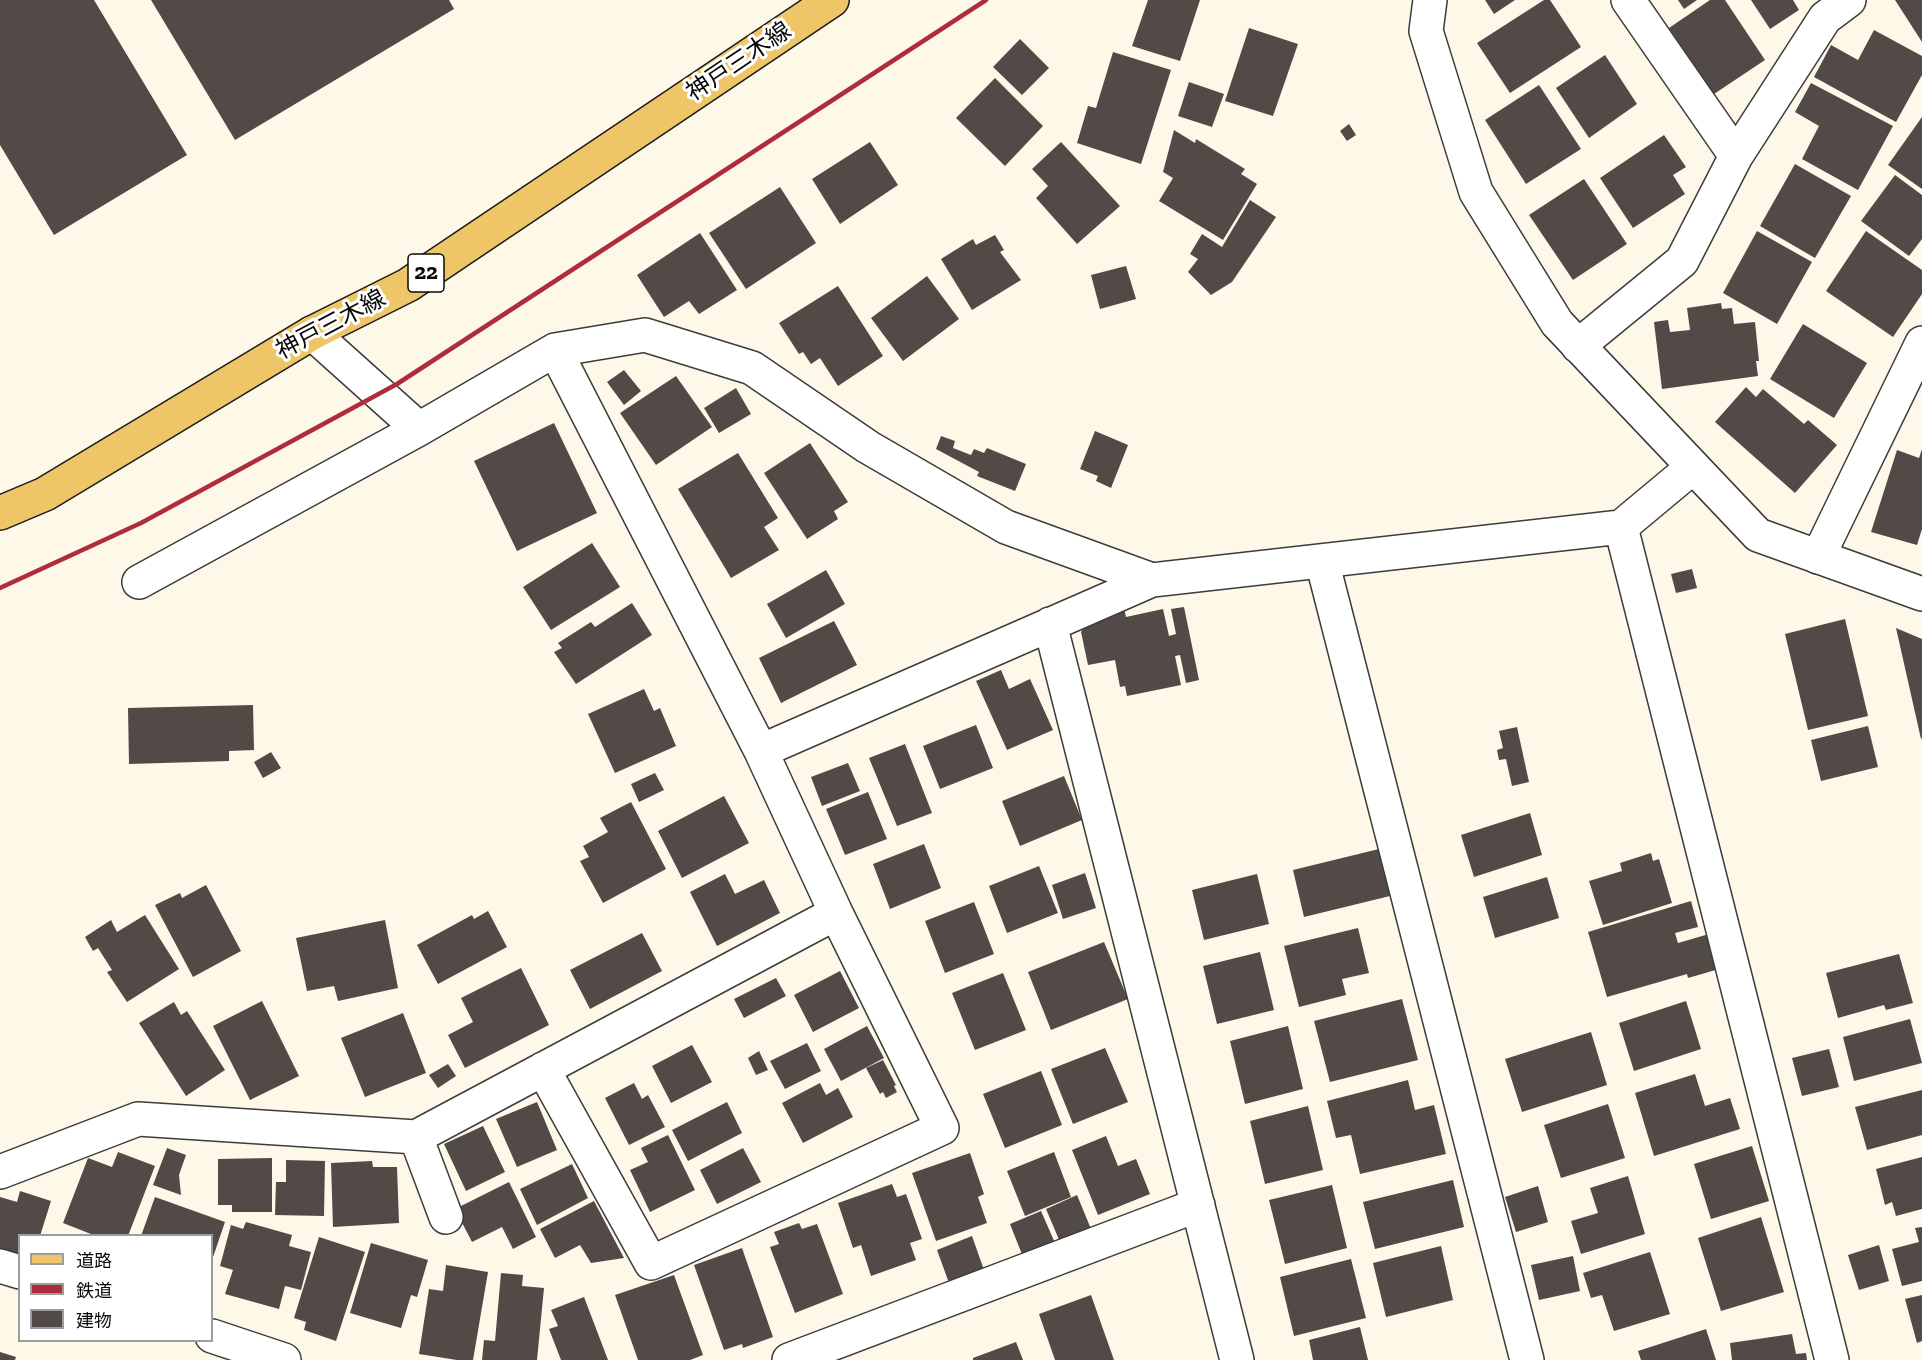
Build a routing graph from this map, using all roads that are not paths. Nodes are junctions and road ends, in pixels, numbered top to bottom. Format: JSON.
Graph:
{"nodes":[{"id":1,"x":832,"y":0,"type":"edge"},
{"id":2,"x":1430,"y":0,"type":"edge"},
{"id":3,"x":1628,"y":0,"type":"edge"},
{"id":4,"x":1849,"y":0,"type":"edge"},
{"id":5,"x":1736,"y":156,"type":"junction"},
{"id":6,"x":312,"y":333,"type":"junction"},
{"id":7,"x":1922,"y":343,"type":"edge"},
{"id":8,"x":1578,"y":346,"type":"junction"},
{"id":9,"x":555,"y":350,"type":"junction"},
{"id":10,"x":419,"y":429,"type":"junction"},
{"id":11,"x":1693,"y":467,"type":"junction"},
{"id":12,"x":0,"y":513,"type":"edge"},
{"id":13,"x":1621,"y":527,"type":"junction"},
{"id":14,"x":1818,"y":557,"type":"junction"},
{"id":15,"x":1322,"y":561,"type":"junction"},
{"id":16,"x":1152,"y":580,"type":"junction"},
{"id":17,"x":139,"y":582,"type":"dead end"},
{"id":18,"x":1922,"y":594,"type":"edge"},
{"id":19,"x":1050,"y":624,"type":"junction"},
{"id":20,"x":760,"y":751,"type":"junction"},
{"id":21,"x":836,"y":913,"type":"junction"},
{"id":22,"x":543,"y":1069,"type":"junction"},
{"id":23,"x":416,"y":1137,"type":"junction"},
{"id":24,"x":0,"y":1172,"type":"edge"},
{"id":25,"x":1198,"y":1204,"type":"junction"},
{"id":26,"x":446,"y":1217,"type":"dead end"},
{"id":27,"x":0,"y":1266,"type":"edge"},
{"id":28,"x":18,"y":1271,"type":"edge"},
{"id":29,"x":213,"y":1336,"type":"edge"},
{"id":30,"x":284,"y":1360,"type":"edge"},
{"id":31,"x":789,"y":1360,"type":"edge"},
{"id":32,"x":1237,"y":1360,"type":"edge"},
{"id":33,"x":1527,"y":1360,"type":"edge"},
{"id":34,"x":1832,"y":1360,"type":"edge"}],
"edges":[{"from":1,"to":6,"type":"main road","name":"神戸三木線","number":"22"},
{"from":2,"to":8,"type":"street"},
{"from":3,"to":5,"type":"street"},
{"from":4,"to":5,"type":"street"},
{"from":5,"to":8,"type":"street"},
{"from":6,"to":10,"type":"street"},
{"from":6,"to":12,"type":"main road","name":"神戸三木線","number":"22"},
{"from":7,"to":14,"type":"street"},
{"from":8,"to":11,"type":"street"},
{"from":9,"to":10,"type":"street"},
{"from":9,"to":16,"type":"street"},
{"from":9,"to":20,"type":"street"},
{"from":10,"to":17,"type":"street"},
{"from":11,"to":13,"type":"street"},
{"from":11,"to":14,"type":"street"},
{"from":13,"to":15,"type":"street"},
{"from":13,"to":34,"type":"street"},
{"from":14,"to":18,"type":"street"},
{"from":15,"to":16,"type":"street"},
{"from":15,"to":33,"type":"street"},
{"from":16,"to":19,"type":"street"},
{"from":19,"to":20,"type":"street"},
{"from":19,"to":25,"type":"street"},
{"from":20,"to":21,"type":"street"},
{"from":21,"to":22,"type":"street"},
{"from":21,"to":22,"type":"street"},
{"from":22,"to":23,"type":"street"},
{"from":23,"to":24,"type":"street"},
{"from":23,"to":26,"type":"street"},
{"from":25,"to":31,"type":"street"},
{"from":25,"to":32,"type":"street"},
{"from":27,"to":28,"type":"street"},
{"from":29,"to":30,"type":"street"}]}
